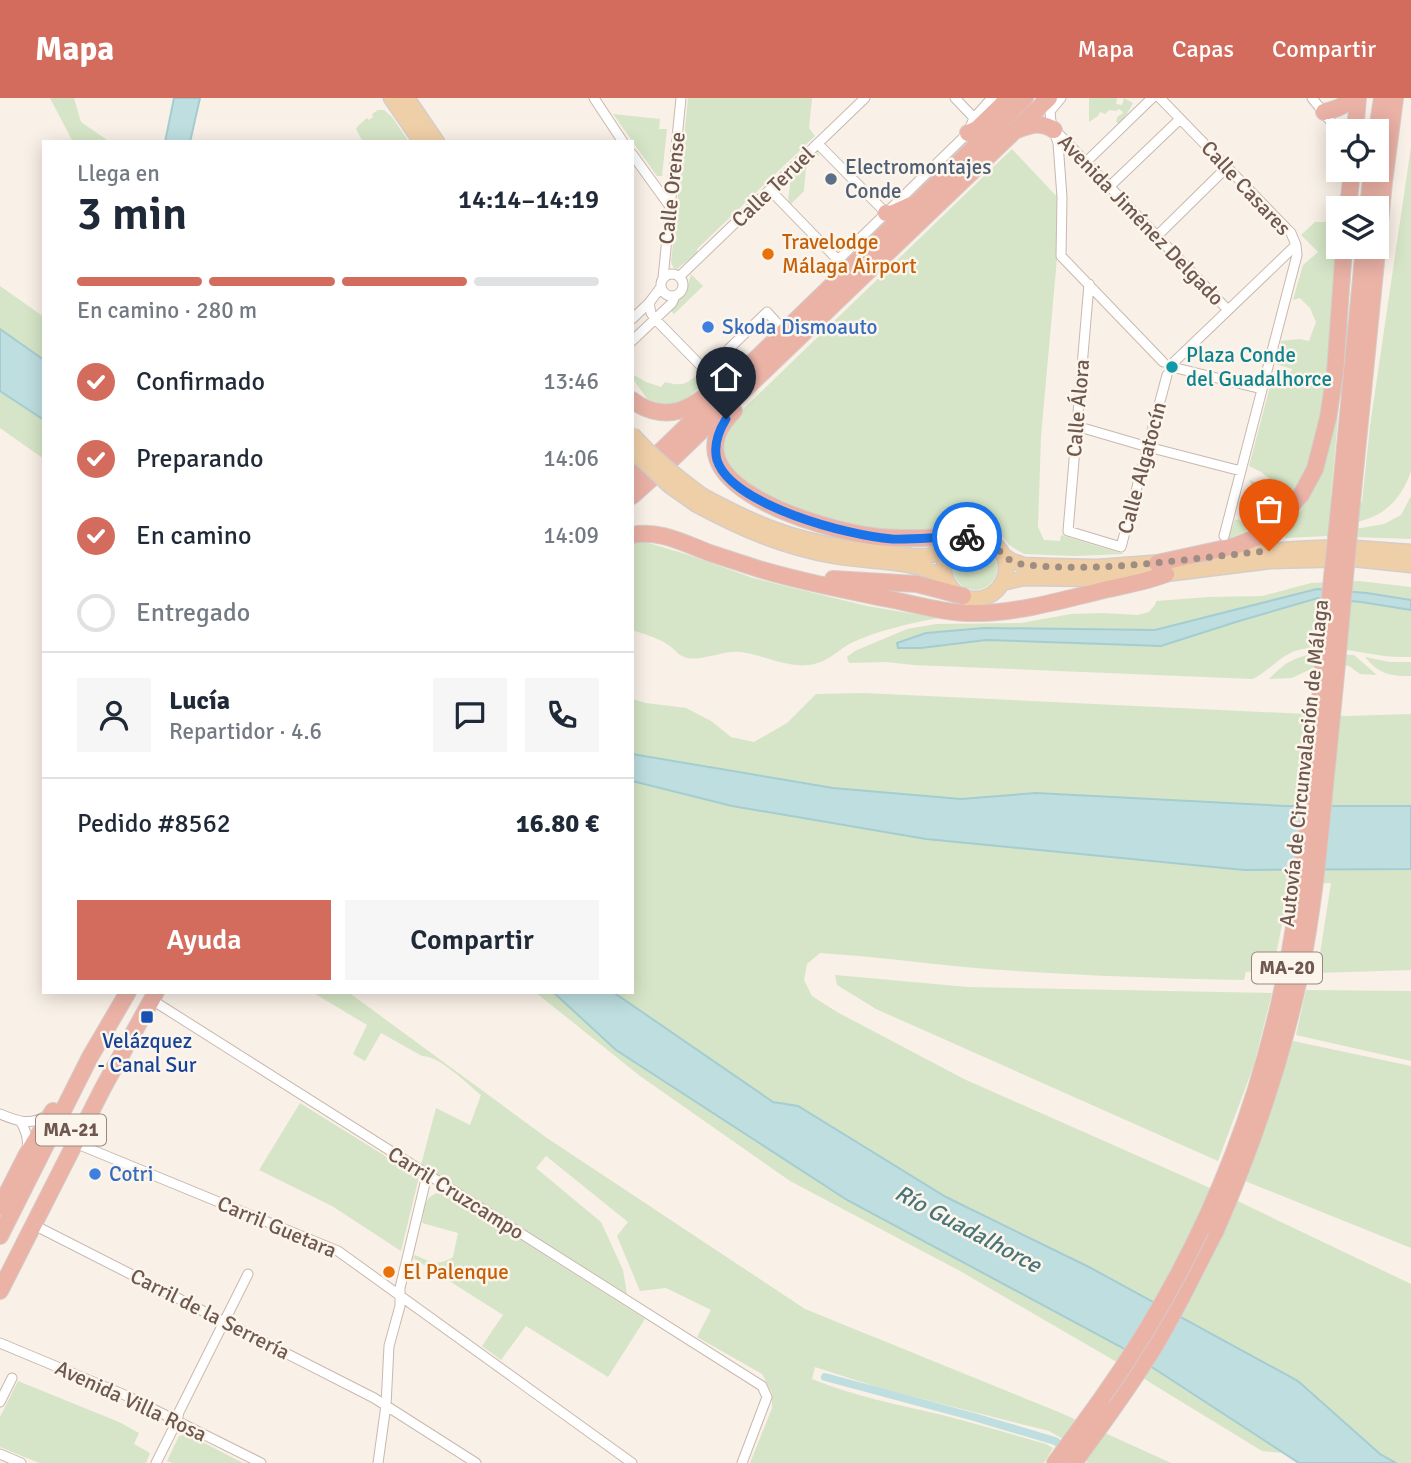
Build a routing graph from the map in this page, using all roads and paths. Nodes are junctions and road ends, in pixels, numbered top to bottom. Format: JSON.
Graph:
{"nodes":[{"id":1,"x":391,"y":98,"type":"edge"},
{"id":2,"x":407,"y":98,"type":"edge"},
{"id":3,"x":594,"y":98,"type":"edge"},
{"id":4,"x":681,"y":98,"type":"edge"},
{"id":5,"x":865,"y":98,"type":"edge"},
{"id":6,"x":955,"y":98,"type":"edge"},
{"id":7,"x":992,"y":98,"type":"edge"},
{"id":8,"x":1009,"y":98,"type":"edge"},
{"id":9,"x":1025,"y":98,"type":"edge"},
{"id":10,"x":1152,"y":98,"type":"edge"},
{"id":11,"x":1160,"y":98,"type":"edge"},
{"id":12,"x":1312,"y":98,"type":"edge"},
{"id":13,"x":1352,"y":98,"type":"edge"},
{"id":14,"x":1358,"y":98,"type":"edge"},
{"id":15,"x":1372,"y":98,"type":"edge"},
{"id":16,"x":1382,"y":98,"type":"edge"},
{"id":17,"x":1395,"y":98,"type":"edge"},
{"id":18,"x":1405,"y":98,"type":"edge"},
{"id":19,"x":1056,"y":99,"type":"edge"},
{"id":20,"x":1326,"y":105,"type":"edge"},
{"id":21,"x":974,"y":118,"type":"junction"},
{"id":22,"x":1180,"y":119,"type":"junction"},
{"id":23,"x":1356,"y":119,"type":"edge"},
{"id":24,"x":1370,"y":119,"type":"edge"},
{"id":25,"x":1379,"y":119,"type":"edge"},
{"id":26,"x":1054,"y":130,"type":"junction"},
{"id":27,"x":1015,"y":131,"type":"junction"},
{"id":28,"x":968,"y":133,"type":"junction"},
{"id":29,"x":420,"y":140,"type":"edge"},
{"id":30,"x":437,"y":140,"type":"edge"},
{"id":31,"x":622,"y":140,"type":"edge"},
{"id":32,"x":818,"y":144,"type":"junction"},
{"id":33,"x":634,"y":157,"type":"edge"},
{"id":34,"x":1086,"y":162,"type":"junction"},
{"id":35,"x":1227,"y":167,"type":"junction"},
{"id":36,"x":1110,"y":187,"type":"junction"},
{"id":37,"x":770,"y":190,"type":"junction"},
{"id":38,"x":922,"y":199,"type":"junction"},
{"id":39,"x":669,"y":205,"type":"junction"},
{"id":40,"x":886,"y":213,"type":"junction"},
{"id":41,"x":1156,"y":237,"type":"junction"},
{"id":42,"x":1296,"y":245,"type":"junction"},
{"id":43,"x":1343,"y":259,"type":"edge"},
{"id":44,"x":1363,"y":259,"type":"edge"},
{"id":45,"x":680,"y":276,"type":"junction"},
{"id":46,"x":662,"y":282,"type":"junction"},
{"id":47,"x":1089,"y":284,"type":"junction"},
{"id":48,"x":675,"y":296,"type":"junction"},
{"id":49,"x":1373,"y":302,"type":"junction"},
{"id":50,"x":649,"y":303,"type":"junction"},
{"id":51,"x":1228,"y":310,"type":"junction"},
{"id":52,"x":634,"y":317,"type":"edge"},
{"id":53,"x":655,"y":319,"type":"junction"},
{"id":54,"x":777,"y":323,"type":"dead end"},
{"id":55,"x":634,"y":339,"type":"edge"},
{"id":56,"x":789,"y":349,"type":"junction"},
{"id":57,"x":1163,"y":362,"type":"junction"},
{"id":58,"x":1175,"y":365,"type":"junction"},
{"id":59,"x":1167,"y":375,"type":"junction"},
{"id":60,"x":738,"y":376,"type":"junction"},
{"id":61,"x":1262,"y":389,"type":"junction"},
{"id":62,"x":634,"y":401,"type":"edge"},
{"id":63,"x":1076,"y":426,"type":"junction"},
{"id":64,"x":634,"y":437,"type":"edge"},
{"id":65,"x":1148,"y":447,"type":"junction"},
{"id":66,"x":634,"y":452,"type":"edge"},
{"id":67,"x":652,"y":468,"type":"edge"},
{"id":68,"x":1241,"y":471,"type":"junction"},
{"id":69,"x":634,"y":493,"type":"edge"},
{"id":70,"x":700,"y":500,"type":"junction"},
{"id":71,"x":1346,"y":500,"type":"junction"},
{"id":72,"x":1068,"y":531,"type":"joint"},
{"id":73,"x":634,"y":534,"type":"edge"},
{"id":74,"x":1224,"y":536,"type":"dead end"},
{"id":75,"x":973,"y":537,"type":"junction"},
{"id":76,"x":950,"y":550,"type":"junction"},
{"id":77,"x":1411,"y":552,"type":"edge"},
{"id":78,"x":1003,"y":555,"type":"junction"},
{"id":79,"x":1411,"y":565,"type":"edge"},
{"id":80,"x":758,"y":568,"type":"junction"},
{"id":81,"x":1161,"y":568,"type":"junction"},
{"id":82,"x":946,"y":578,"type":"junction"},
{"id":83,"x":1002,"y":583,"type":"junction"},
{"id":84,"x":963,"y":596,"type":"junction"},
{"id":85,"x":127,"y":994,"type":"edge"},
{"id":86,"x":150,"y":995,"type":"edge"},
{"id":87,"x":90,"y":1058,"type":"junction"},
{"id":88,"x":53,"y":1110,"type":"junction"},
{"id":89,"x":0,"y":1114,"type":"edge"},
{"id":90,"x":20,"y":1122,"type":"junction"},
{"id":91,"x":75,"y":1143,"type":"junction"},
{"id":92,"x":26,"y":1156,"type":"junction"},
{"id":93,"x":427,"y":1175,"type":"junction"},
{"id":94,"x":0,"y":1207,"type":"edge"},
{"id":95,"x":34,"y":1225,"type":"junction"},
{"id":96,"x":0,"y":1236,"type":"edge"},
{"id":97,"x":0,"y":1269,"type":"edge"},
{"id":98,"x":248,"y":1274,"type":"dead end"},
{"id":99,"x":0,"y":1291,"type":"edge"},
{"id":100,"x":400,"y":1296,"type":"junction"},
{"id":101,"x":224,"y":1321,"type":"junction"},
{"id":102,"x":0,"y":1343,"type":"edge"},
{"id":103,"x":12,"y":1378,"type":"dead end"},
{"id":104,"x":0,"y":1402,"type":"edge"},
{"id":105,"x":386,"y":1405,"type":"junction"},
{"id":106,"x":177,"y":1420,"type":"junction"},
{"id":107,"x":0,"y":1454,"type":"edge"},
{"id":108,"x":21,"y":1463,"type":"edge"},
{"id":109,"x":156,"y":1463,"type":"edge"},
{"id":110,"x":261,"y":1463,"type":"edge"},
{"id":111,"x":378,"y":1463,"type":"edge"},
{"id":112,"x":476,"y":1463,"type":"edge"},
{"id":113,"x":632,"y":1463,"type":"edge"},
{"id":114,"x":742,"y":1463,"type":"edge"},
{"id":115,"x":1055,"y":1463,"type":"edge"},
{"id":116,"x":1073,"y":1463,"type":"edge"}],
"edges":[{"from":1,"to":29,"type":"main road"},
{"from":2,"to":30,"type":"main road"},
{"from":3,"to":31,"type":"street"},
{"from":4,"to":39,"type":"street","name":"Calle Orense"},
{"from":5,"to":32,"type":"street","name":"Calle Teruel"},
{"from":6,"to":21,"type":"street"},
{"from":7,"to":21,"type":"street"},
{"from":8,"to":28,"type":"highway"},
{"from":9,"to":38,"type":"highway"},
{"from":10,"to":34,"type":"street"},
{"from":11,"to":22,"type":"street","name":"Calle Casares"},
{"from":12,"to":20,"type":"street"},
{"from":13,"to":20,"type":"highway"},
{"from":14,"to":23,"type":"highway"},
{"from":15,"to":24,"type":"highway"},
{"from":16,"to":25,"type":"highway"},
{"from":17,"to":49,"type":"highway","name":"Autovía de Circunvalación de Málaga","number":"MA-20"},
{"from":18,"to":49,"type":"highway"},
{"from":19,"to":26,"type":"street"},
{"from":19,"to":27,"type":"highway"},
{"from":21,"to":28,"type":"street"},
{"from":22,"to":35,"type":"street","name":"Calle Casares"},
{"from":22,"to":36,"type":"street"},
{"from":26,"to":27,"type":"highway"},
{"from":26,"to":34,"type":"street","name":"Avenida Jiménez Delgado"},
{"from":26,"to":47,"type":"street"},
{"from":27,"to":56,"type":"highway"},
{"from":28,"to":40,"type":"street"},
{"from":32,"to":37,"type":"street","name":"Calle Teruel"},
{"from":32,"to":40,"type":"street"},
{"from":33,"to":39,"type":"street"},
{"from":34,"to":36,"type":"street","name":"Avenida Jiménez Delgado"},
{"from":35,"to":41,"type":"street"},
{"from":35,"to":42,"type":"street","name":"Calle Casares"},
{"from":36,"to":41,"type":"street","name":"Avenida Jiménez Delgado"},
{"from":37,"to":40,"type":"street"},
{"from":37,"to":45,"type":"street","name":"Calle Teruel"},
{"from":38,"to":40,"type":"highway"},
{"from":38,"to":60,"type":"highway"},
{"from":39,"to":46,"type":"street","name":"Calle Orense"},
{"from":41,"to":51,"type":"street","name":"Avenida Jiménez Delgado"},
{"from":42,"to":51,"type":"street"},
{"from":42,"to":61,"type":"street","name":"Calle Casares"},
{"from":43,"to":81,"type":"highway"},
{"from":44,"to":71,"type":"highway","name":"Autovía de Circunvalación de Málaga","number":"MA-20"},
{"from":45,"to":46,"type":"street"},
{"from":45,"to":48,"type":"street"},
{"from":46,"to":48,"type":"street"},
{"from":46,"to":50,"type":"street"},
{"from":47,"to":57,"type":"street"},
{"from":47,"to":63,"type":"street","name":"Calle Álora"},
{"from":48,"to":53,"type":"street"},
{"from":49,"to":71,"type":"highway","name":"Autovía de Circunvalación de Málaga","number":"MA-20"},
{"from":50,"to":52,"type":"street"},
{"from":50,"to":53,"type":"street"},
{"from":51,"to":58,"type":"street"},
{"from":53,"to":54,"type":"street"},
{"from":53,"to":55,"type":"street"},
{"from":56,"to":67,"type":"highway"},
{"from":56,"to":75,"type":"highway"},
{"from":57,"to":58,"type":"street"},
{"from":57,"to":59,"type":"street"},
{"from":58,"to":59,"type":"street"},
{"from":58,"to":61,"type":"street"},
{"from":59,"to":65,"type":"street","name":"Calle Algatocín"},
{"from":60,"to":62,"type":"highway"},
{"from":60,"to":67,"type":"highway"},
{"from":61,"to":68,"type":"street","name":"Calle Casares"},
{"from":63,"to":65,"type":"street"},
{"from":63,"to":72,"type":"street","name":"Calle Álora"},
{"from":64,"to":67,"type":"main road","bridge":true},
{"from":65,"to":68,"type":"street"},
{"from":65,"to":72,"type":"street","name":"Calle Algatocín"},
{"from":66,"to":67,"type":"main road","bridge":true},
{"from":67,"to":69,"type":"highway"},
{"from":67,"to":70,"type":"main road","bridge":true},
{"from":68,"to":74,"type":"street","name":"Calle Casares"},
{"from":70,"to":76,"type":"main road"},
{"from":70,"to":82,"type":"main road"},
{"from":71,"to":115,"type":"highway","name":"Autovía de Circunvalación de Málaga","number":"MA-20","bridge":true},
{"from":71,"to":116,"type":"highway","name":"Autovía de Circunvalación de Málaga","number":"MA-20","bridge":true},
{"from":73,"to":80,"type":"highway"},
{"from":75,"to":76,"type":"main road"},
{"from":75,"to":78,"type":"main road"},
{"from":76,"to":82,"type":"main road"},
{"from":77,"to":81,"type":"main road"},
{"from":78,"to":81,"type":"main road"},
{"from":78,"to":83,"type":"main road"},
{"from":79,"to":81,"type":"main road"},
{"from":80,"to":81,"type":"highway"},
{"from":80,"to":84,"type":"highway"},
{"from":81,"to":83,"type":"main road"},
{"from":82,"to":84,"type":"main road"},
{"from":83,"to":84,"type":"main road"},
{"from":85,"to":87,"type":"highway","number":"MA-21"},
{"from":86,"to":91,"type":"highway"},
{"from":86,"to":93,"type":"street","name":"Carril Cruzcampo"},
{"from":86,"to":97,"type":"highway","number":"MA-21"},
{"from":87,"to":88,"type":"highway"},
{"from":87,"to":96,"type":"highway","number":"MA-21"},
{"from":88,"to":90,"type":"street"},
{"from":88,"to":92,"type":"highway"},
{"from":89,"to":90,"type":"street"},
{"from":90,"to":92,"type":"street"},
{"from":91,"to":95,"type":"highway"},
{"from":91,"to":100,"type":"street","name":"Carril Guetara"},
{"from":92,"to":94,"type":"highway"},
{"from":93,"to":100,"type":"street"},
{"from":93,"to":114,"type":"street","name":"Carril Cruzcampo"},
{"from":95,"to":99,"type":"highway"},
{"from":95,"to":101,"type":"street","name":"Carril de la Serrería"},
{"from":98,"to":101,"type":"street"},
{"from":100,"to":105,"type":"street"},
{"from":100,"to":113,"type":"street","name":"Carril Guetara"},
{"from":101,"to":105,"type":"street","name":"Carril de la Serrería"},
{"from":101,"to":106,"type":"street"},
{"from":102,"to":106,"type":"street","name":"Avenida Villa Rosa"},
{"from":103,"to":104,"type":"street"},
{"from":105,"to":111,"type":"street"},
{"from":105,"to":112,"type":"street","name":"Carril de la Serrería"},
{"from":106,"to":109,"type":"street"},
{"from":106,"to":110,"type":"street","name":"Avenida Villa Rosa"},
{"from":107,"to":108,"type":"street"}]}
